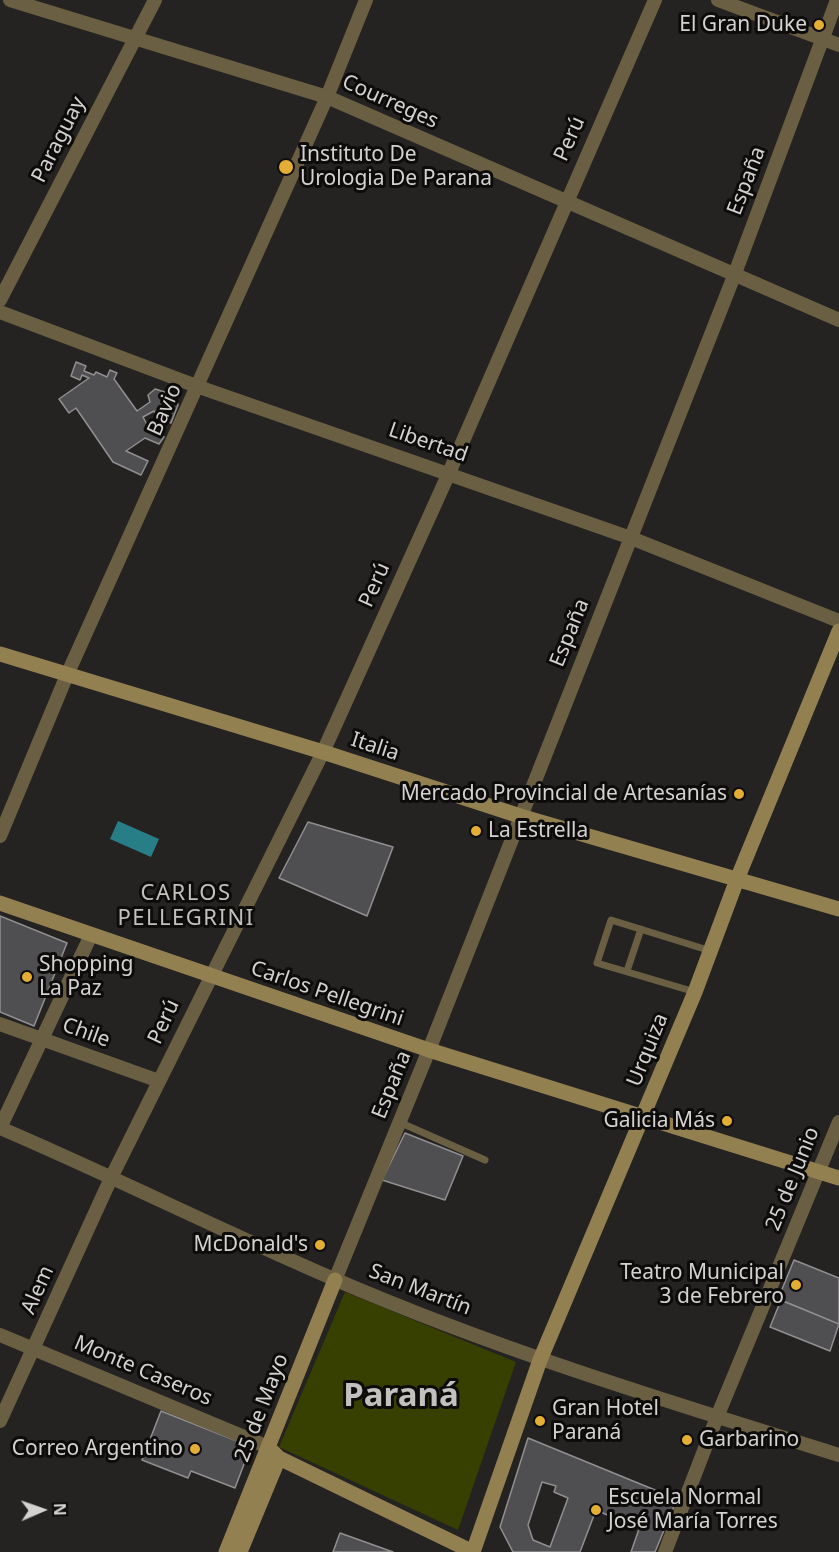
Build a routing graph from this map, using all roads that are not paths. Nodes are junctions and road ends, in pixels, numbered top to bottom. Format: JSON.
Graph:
{"nodes":[{"id":1,"x":10,"y":0,"type":"edge"},
{"id":2,"x":155,"y":0,"type":"edge"},
{"id":3,"x":366,"y":0,"type":"edge"},
{"id":4,"x":655,"y":0,"type":"edge"},
{"id":5,"x":718,"y":0,"type":"edge"},
{"id":6,"x":837,"y":0,"type":"edge"},
{"id":7,"x":136,"y":37,"type":"junction"},
{"id":8,"x":823,"y":39,"type":"junction"},
{"id":9,"x":839,"y":45,"type":"edge"},
{"id":10,"x":327,"y":97,"type":"junction"},
{"id":11,"x":565,"y":202,"type":"junction"},
{"id":12,"x":734,"y":276,"type":"junction"},
{"id":13,"x":0,"y":300,"type":"edge"},
{"id":14,"x":0,"y":312,"type":"edge"},
{"id":15,"x":839,"y":320,"type":"edge"},
{"id":16,"x":199,"y":387,"type":"junction"},
{"id":17,"x":449,"y":473,"type":"junction"},
{"id":18,"x":631,"y":538,"type":"junction"},
{"id":19,"x":839,"y":621,"type":"edge"},
{"id":20,"x":839,"y":631,"type":"edge"},
{"id":21,"x":0,"y":654,"type":"edge"},
{"id":22,"x":67,"y":675,"type":"junction"},
{"id":23,"x":323,"y":752,"type":"junction"},
{"id":24,"x":520,"y":816,"type":"junction"},
{"id":25,"x":0,"y":836,"type":"edge"},
{"id":26,"x":738,"y":878,"type":"junction"},
{"id":27,"x":0,"y":903,"type":"edge"},
{"id":28,"x":839,"y":909,"type":"edge"},
{"id":29,"x":641,"y":929,"type":"junction"},
{"id":30,"x":91,"y":935,"type":"junction"},
{"id":31,"x":711,"y":951,"type":"junction"},
{"id":32,"x":627,"y":971,"type":"junction"},
{"id":33,"x":209,"y":976,"type":"junction"},
{"id":34,"x":695,"y":992,"type":"junction"},
{"id":35,"x":0,"y":1024,"type":"edge"},
{"id":36,"x":42,"y":1039,"type":"junction"},
{"id":37,"x":429,"y":1050,"type":"junction"},
{"id":38,"x":159,"y":1081,"type":"junction"},
{"id":39,"x":643,"y":1118,"type":"junction"},
{"id":40,"x":399,"y":1122,"type":"junction"},
{"id":41,"x":839,"y":1122,"type":"edge"},
{"id":42,"x":0,"y":1128,"type":"edge"},
{"id":43,"x":485,"y":1160,"type":"dead end"},
{"id":44,"x":819,"y":1172,"type":"junction"},
{"id":45,"x":112,"y":1176,"type":"junction"},
{"id":46,"x":839,"y":1178,"type":"edge"},
{"id":47,"x":335,"y":1280,"type":"junction"},
{"id":48,"x":0,"y":1335,"type":"edge"},
{"id":49,"x":35,"y":1348,"type":"junction"},
{"id":50,"x":540,"y":1360,"type":"junction"},
{"id":51,"x":717,"y":1417,"type":"junction"},
{"id":52,"x":0,"y":1421,"type":"edge"},
{"id":53,"x":268,"y":1447,"type":"junction"},
{"id":54,"x":839,"y":1455,"type":"edge"},
{"id":55,"x":279,"y":1458,"type":"junction"},
{"id":56,"x":226,"y":1552,"type":"edge"},
{"id":57,"x":240,"y":1552,"type":"edge"},
{"id":58,"x":473,"y":1552,"type":"edge"},
{"id":59,"x":665,"y":1552,"type":"edge"}],
"edges":[{"from":1,"to":7,"type":"street","name":"Courreges"},
{"from":2,"to":7,"type":"street","name":"Paraguay"},
{"from":3,"to":10,"type":"street","name":"Bavio"},
{"from":4,"to":11,"type":"street","name":"Perú"},
{"from":5,"to":8,"type":"street"},
{"from":6,"to":8,"type":"street","name":"España"},
{"from":7,"to":10,"type":"street","name":"Courreges"},
{"from":7,"to":13,"type":"street","name":"Paraguay"},
{"from":8,"to":9,"type":"street"},
{"from":8,"to":12,"type":"street","name":"España"},
{"from":10,"to":11,"type":"street","name":"Courreges"},
{"from":10,"to":16,"type":"street","name":"Bavio"},
{"from":11,"to":12,"type":"street","name":"Courreges"},
{"from":11,"to":17,"type":"street","name":"Perú"},
{"from":12,"to":15,"type":"street","name":"Courreges"},
{"from":12,"to":18,"type":"street","name":"España"},
{"from":14,"to":16,"type":"street","name":"Libertad"},
{"from":16,"to":17,"type":"street","name":"Libertad"},
{"from":16,"to":22,"type":"street","name":"Bavio"},
{"from":17,"to":18,"type":"street","name":"Libertad"},
{"from":17,"to":23,"type":"street","name":"Perú"},
{"from":18,"to":19,"type":"street","name":"Libertad"},
{"from":18,"to":24,"type":"street","name":"España"},
{"from":20,"to":26,"type":"street","name":"Urquiza"},
{"from":21,"to":22,"type":"street","name":"Italia"},
{"from":22,"to":23,"type":"street","name":"Italia"},
{"from":22,"to":25,"type":"street","name":"Bavio"},
{"from":23,"to":24,"type":"street","name":"Italia"},
{"from":23,"to":33,"type":"street","name":"Perú"},
{"from":24,"to":26,"type":"street","name":"Italia"},
{"from":24,"to":37,"type":"street","name":"España"},
{"from":26,"to":28,"type":"street","name":"Italia"},
{"from":26,"to":31,"type":"street","name":"Urquiza"},
{"from":27,"to":30,"type":"street","name":"Carlos Pellegrini"},
{"from":29,"to":31,"type":"lane"},
{"from":29,"to":32,"type":"lane"},
{"from":29,"to":32,"type":"lane"},
{"from":30,"to":33,"type":"street","name":"Carlos Pellegrini"},
{"from":30,"to":36,"type":"street"},
{"from":31,"to":34,"type":"street","name":"Urquiza"},
{"from":32,"to":34,"type":"lane"},
{"from":33,"to":37,"type":"street","name":"Carlos Pellegrini"},
{"from":33,"to":38,"type":"street","name":"Perú"},
{"from":34,"to":39,"type":"street","name":"Urquiza"},
{"from":35,"to":36,"type":"street","name":"Chile"},
{"from":36,"to":38,"type":"street","name":"Chile"},
{"from":36,"to":42,"type":"street"},
{"from":37,"to":39,"type":"street","name":"Carlos Pellegrini"},
{"from":37,"to":40,"type":"street","name":"España"},
{"from":38,"to":45,"type":"street","name":"Perú"},
{"from":39,"to":44,"type":"street","name":"Carlos Pellegrini"},
{"from":39,"to":50,"type":"street","name":"Urquiza"},
{"from":40,"to":43,"type":"lane"},
{"from":40,"to":47,"type":"street","name":"España"},
{"from":41,"to":44,"type":"street","name":"25 de Junio"},
{"from":42,"to":45,"type":"street","name":"San Martín"},
{"from":44,"to":46,"type":"street","name":"Carlos Pellegrini"},
{"from":44,"to":51,"type":"street","name":"25 de Junio"},
{"from":45,"to":47,"type":"street","name":"San Martín"},
{"from":45,"to":49,"type":"street","name":"Alem"},
{"from":47,"to":50,"type":"street","name":"San Martín"},
{"from":47,"to":53,"type":"street","name":"25 de Mayo"},
{"from":48,"to":49,"type":"street","name":"Monte Caseros"},
{"from":49,"to":52,"type":"street","name":"Alem"},
{"from":49,"to":53,"type":"street","name":"Monte Caseros"},
{"from":50,"to":51,"type":"street","name":"San Martín"},
{"from":50,"to":58,"type":"street","name":"Urquiza"},
{"from":51,"to":54,"type":"street","name":"San Martín"},
{"from":51,"to":59,"type":"street","name":"25 de Junio"},
{"from":53,"to":55,"type":"street"},
{"from":53,"to":56,"type":"street","name":"25 de Mayo"},
{"from":55,"to":57,"type":"street","name":"25 de Mayo"},
{"from":55,"to":58,"type":"street"}]}
